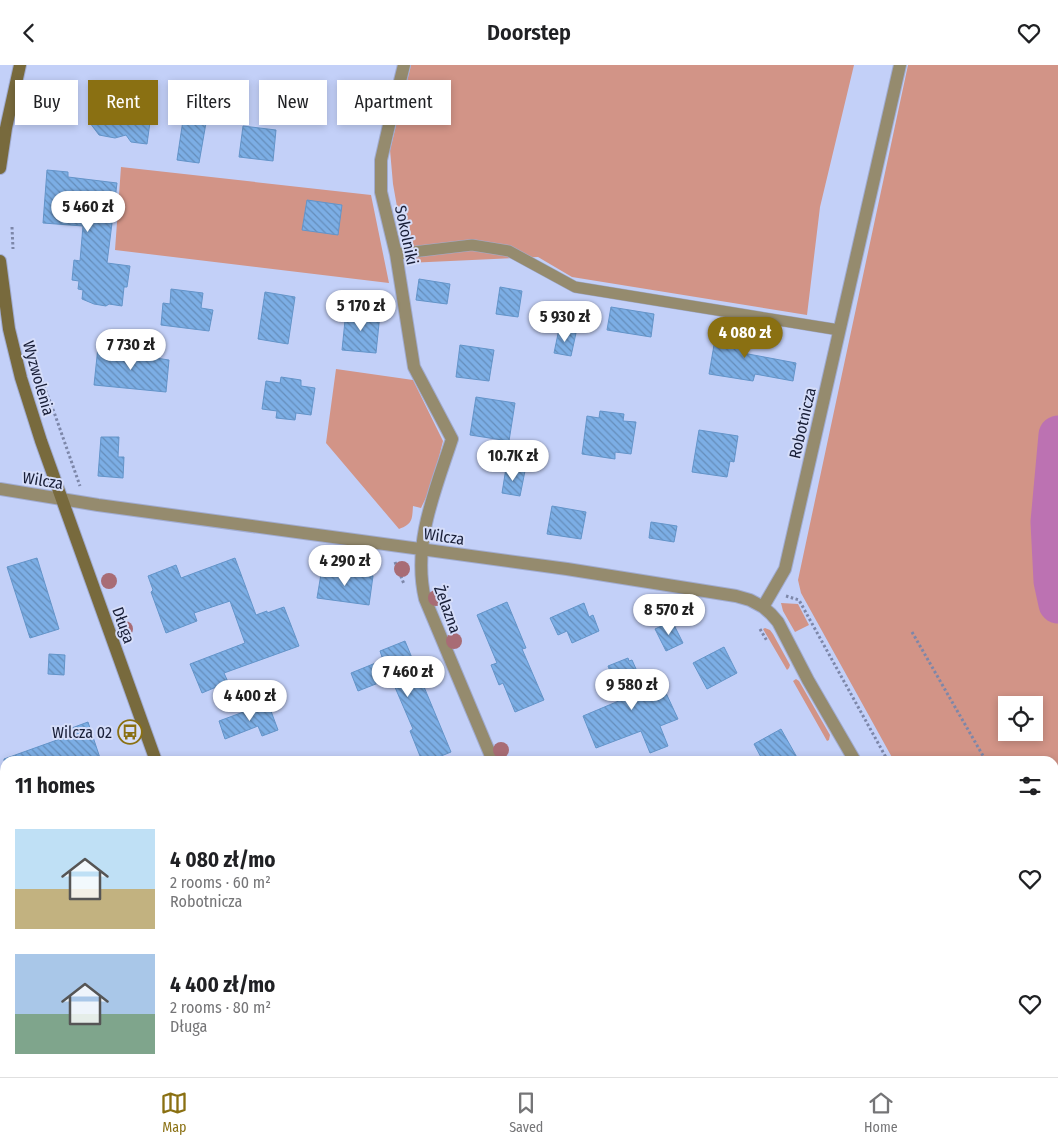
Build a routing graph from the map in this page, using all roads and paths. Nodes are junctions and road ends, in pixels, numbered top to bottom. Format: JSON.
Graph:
{"nodes":[{"id":1,"x":20,"y":65,"type":"edge"},
{"id":2,"x":404,"y":65,"type":"edge"},
{"id":3,"x":900,"y":65,"type":"edge"},
{"id":4,"x":0,"y":168,"type":"edge"},
{"id":5,"x":12,"y":227,"type":"dead end"},
{"id":6,"x":13,"y":251,"type":"dead end"},
{"id":7,"x":396,"y":254,"type":"junction"},
{"id":8,"x":0,"y":261,"type":"edge"},
{"id":9,"x":839,"y":330,"type":"junction"},
{"id":10,"x":41,"y":379,"type":"dead end"},
{"id":11,"x":0,"y":489,"type":"edge"},
{"id":12,"x":82,"y":489,"type":"dead end"},
{"id":13,"x":62,"y":499,"type":"junction"},
{"id":14,"x":421,"y":549,"type":"junction"},
{"id":15,"x":392,"y":556,"type":"dead end"},
{"id":16,"x":407,"y":591,"type":"dead end"},
{"id":17,"x":763,"y":607,"type":"junction"},
{"id":18,"x":758,"y":626,"type":"dead end"},
{"id":19,"x":912,"y":632,"type":"dead end"},
{"id":20,"x":768,"y":643,"type":"dead end"},
{"id":21,"x":154,"y":756,"type":"edge"},
{"id":22,"x":491,"y":756,"type":"edge"},
{"id":23,"x":852,"y":756,"type":"edge"},
{"id":24,"x":983,"y":756,"type":"edge"}],
"edges":[{"from":1,"to":4,"type":"street"},
{"from":2,"to":7,"type":"street","name":"Sokolniki"},
{"from":3,"to":9,"type":"street","name":"Robotnicza"},
{"from":5,"to":6,"type":"path"},
{"from":7,"to":9,"type":"lane"},
{"from":7,"to":14,"type":"street","name":"Sokolniki"},
{"from":8,"to":13,"type":"street","name":"Wyzwolenia"},
{"from":9,"to":17,"type":"street","name":"Robotnicza"},
{"from":10,"to":12,"type":"path"},
{"from":11,"to":13,"type":"street","name":"Wilcza"},
{"from":13,"to":14,"type":"street","name":"Wilcza"},
{"from":13,"to":21,"type":"street","name":"Długa"},
{"from":14,"to":17,"type":"street","name":"Wilcza"},
{"from":14,"to":22,"type":"street","name":"Żelazna"},
{"from":15,"to":16,"type":"path"},
{"from":17,"to":23,"type":"street"},
{"from":18,"to":20,"type":"path"},
{"from":19,"to":24,"type":"path"}]}
